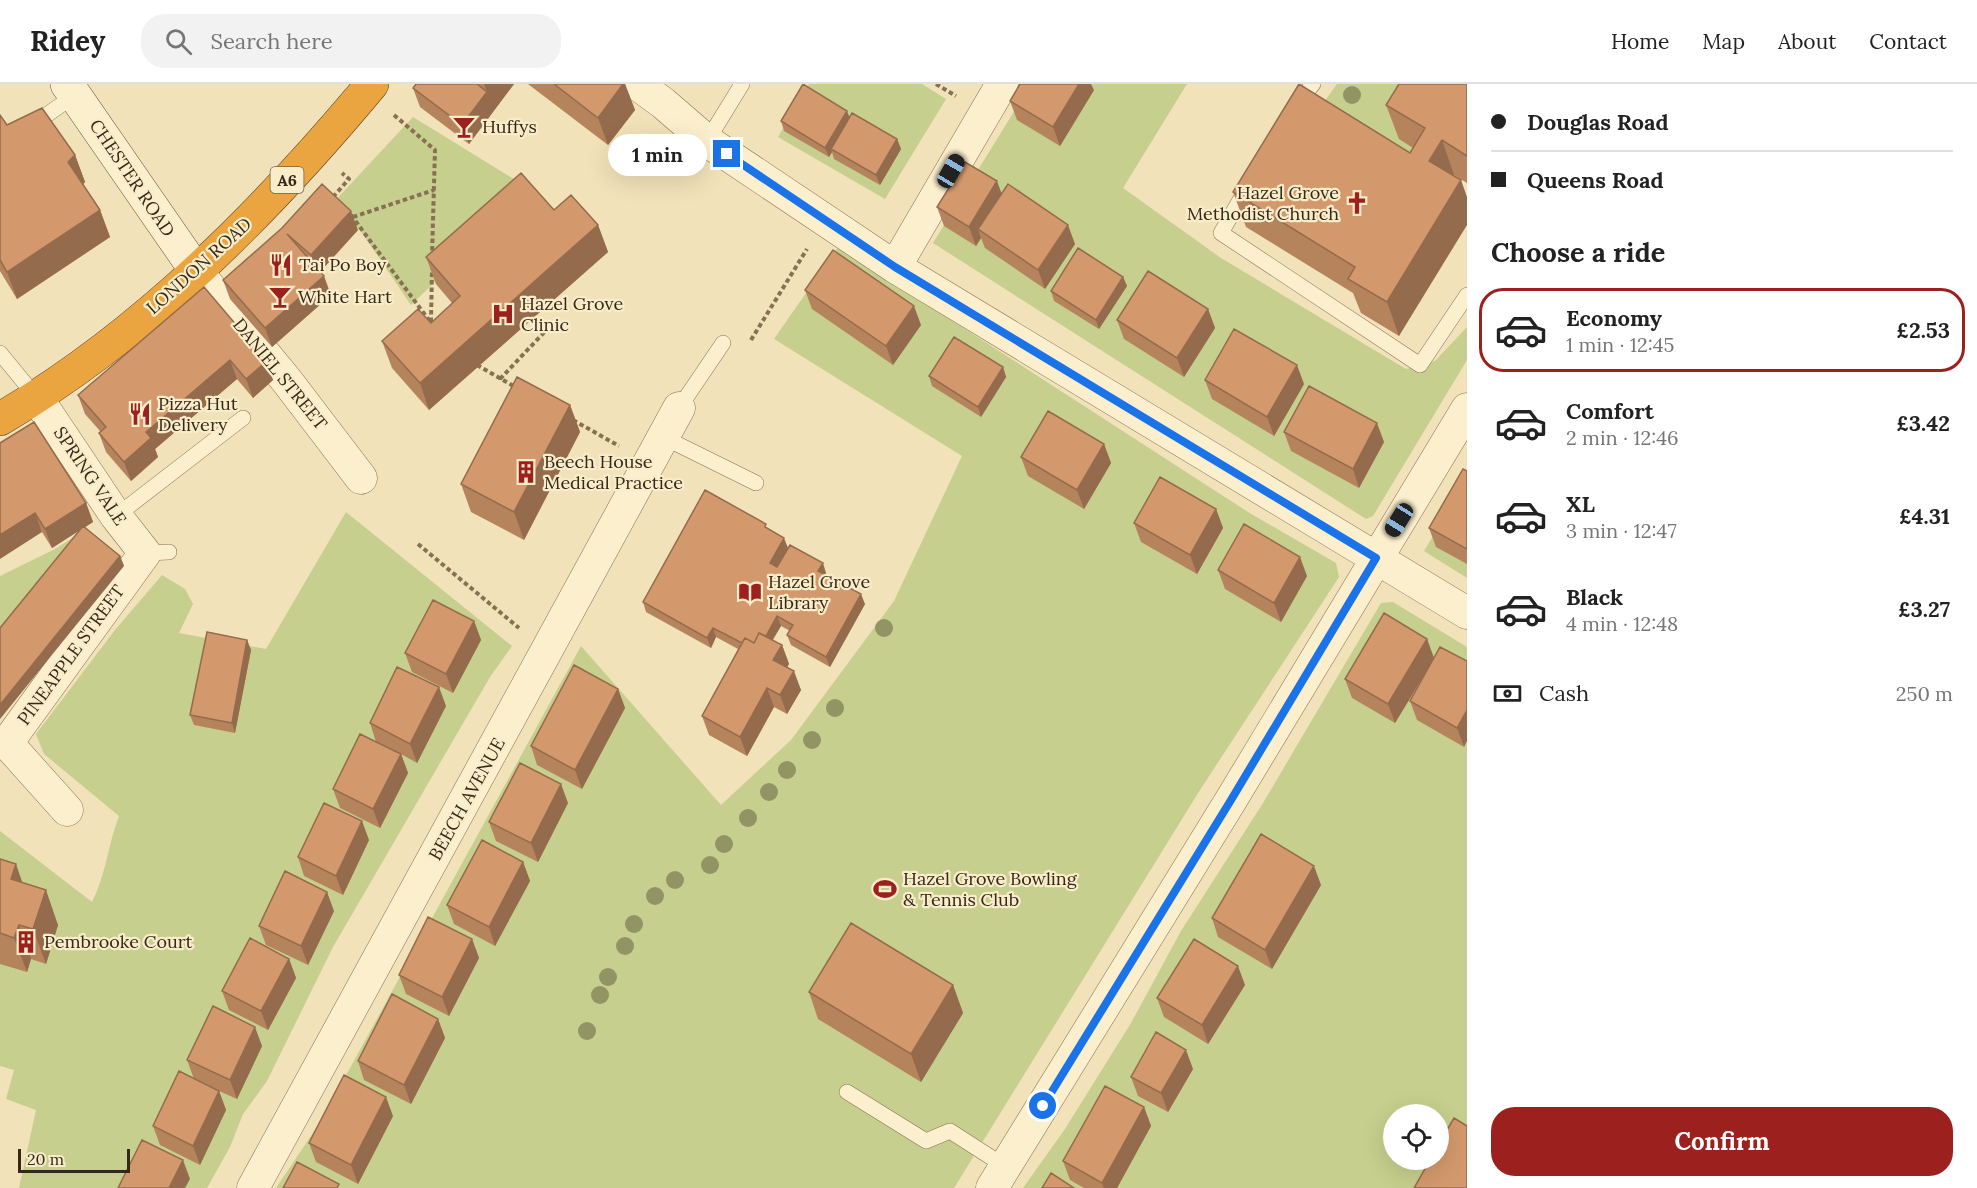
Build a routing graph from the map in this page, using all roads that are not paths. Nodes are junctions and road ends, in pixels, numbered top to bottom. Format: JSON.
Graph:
{"nodes":[{"id":1,"x":637,"y":84,"type":"edge"},
{"id":2,"x":741,"y":84,"type":"edge"},
{"id":3,"x":1002,"y":84,"type":"edge"},
{"id":4,"x":1313,"y":84,"type":"edge"},
{"id":5,"x":369,"y":88,"type":"edge"},
{"id":6,"x":71,"y":90,"type":"edge"},
{"id":7,"x":1287,"y":120,"type":"edge"},
{"id":8,"x":19,"y":135,"type":"edge"},
{"id":9,"x":707,"y":141,"type":"junction"},
{"id":10,"x":1257,"y":171,"type":"edge"},
{"id":11,"x":895,"y":267,"type":"junction"},
{"id":12,"x":197,"y":272,"type":"junction"},
{"id":13,"x":1466,"y":300,"type":"edge"},
{"id":14,"x":723,"y":343,"type":"dead end"},
{"id":15,"x":0,"y":353,"type":"edge"},
{"id":16,"x":36,"y":398,"type":"junction"},
{"id":17,"x":679,"y":408,"type":"joint"},
{"id":18,"x":1467,"y":409,"type":"edge"},
{"id":19,"x":243,"y":418,"type":"dead end"},
{"id":20,"x":0,"y":419,"type":"edge"},
{"id":21,"x":656,"y":450,"type":"junction"},
{"id":22,"x":361,"y":478,"type":"dead end"},
{"id":23,"x":756,"y":483,"type":"dead end"},
{"id":24,"x":116,"y":516,"type":"junction"},
{"id":25,"x":157,"y":552,"type":"joint"},
{"id":26,"x":1376,"y":558,"type":"junction"},
{"id":27,"x":1467,"y":613,"type":"edge"},
{"id":28,"x":67,"y":810,"type":"dead end"},
{"id":29,"x":847,"y":1092,"type":"dead end"},
{"id":30,"x":999,"y":1177,"type":"edge"},
{"id":31,"x":253,"y":1188,"type":"edge"}],
"edges":[{"from":1,"to":9,"type":"street"},
{"from":2,"to":9,"type":"lane"},
{"from":3,"to":11,"type":"street"},
{"from":4,"to":7,"type":"lane"},
{"from":5,"to":12,"type":"highway","name":"LONDON ROAD","number":"A6"},
{"from":6,"to":8,"type":"lane"},
{"from":6,"to":12,"type":"street","name":"CHESTER ROAD"},
{"from":9,"to":11,"type":"street"},
{"from":10,"to":13,"type":"lane"},
{"from":11,"to":26,"type":"street"},
{"from":12,"to":16,"type":"highway","name":"LONDON ROAD","number":"A6"},
{"from":12,"to":22,"type":"street","name":"DANIEL STREET"},
{"from":14,"to":17,"type":"lane"},
{"from":15,"to":16,"type":"lane"},
{"from":16,"to":20,"type":"highway","name":"LONDON ROAD","number":"A6"},
{"from":16,"to":24,"type":"street","name":"SPRING VALE"},
{"from":17,"to":21,"type":"street","name":"BEECH AVENUE"},
{"from":18,"to":26,"type":"street"},
{"from":19,"to":24,"type":"lane"},
{"from":21,"to":23,"type":"lane"},
{"from":21,"to":31,"type":"street","name":"BEECH AVENUE"},
{"from":24,"to":25,"type":"street","name":"SPRING VALE"},
{"from":25,"to":28,"type":"street","name":"PINEAPPLE STREET"},
{"from":26,"to":27,"type":"street"},
{"from":26,"to":30,"type":"street"},
{"from":29,"to":30,"type":"lane"}]}
